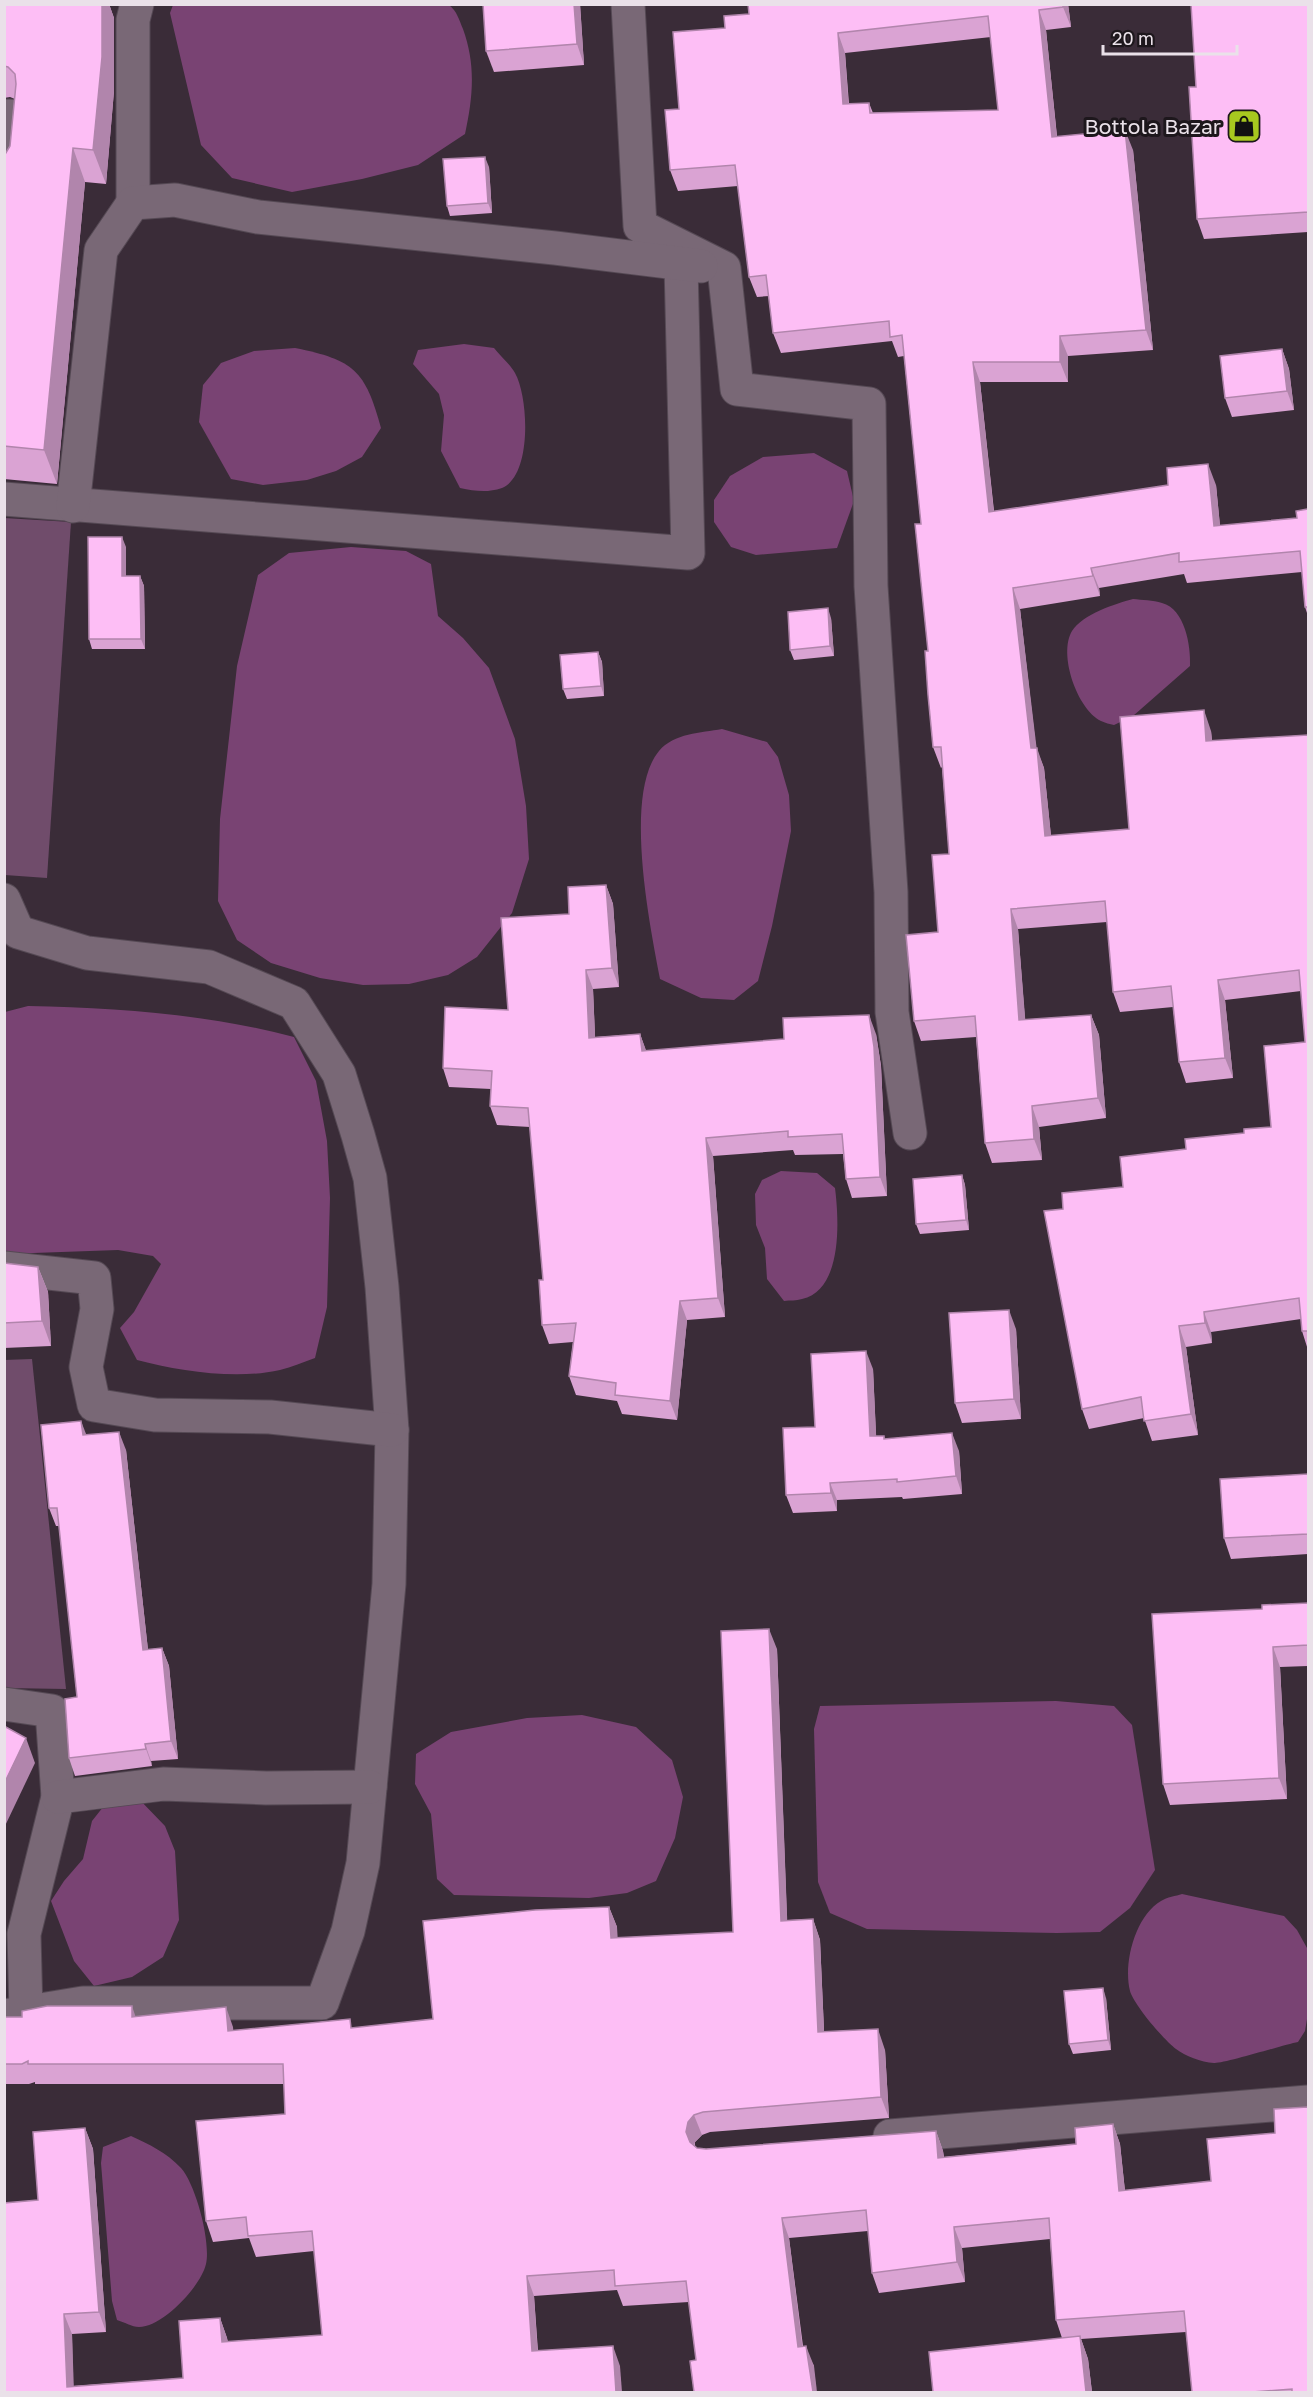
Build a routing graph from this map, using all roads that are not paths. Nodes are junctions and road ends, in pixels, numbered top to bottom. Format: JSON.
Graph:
{"nodes":[{"id":1,"x":137,"y":4,"type":"edge"},
{"id":2,"x":628,"y":4,"type":"edge"},
{"id":3,"x":4,"y":116,"type":"edge"},
{"id":4,"x":4,"y":178,"type":"edge"},
{"id":5,"x":133,"y":203,"type":"junction"},
{"id":6,"x":681,"y":265,"type":"junction"},
{"id":7,"x":724,"y":267,"type":"junction"},
{"id":8,"x":4,"y":499,"type":"edge"},
{"id":9,"x":73,"y":506,"type":"junction"},
{"id":10,"x":4,"y":900,"type":"edge"},
{"id":11,"x":910,"y":1133,"type":"dead end"},
{"id":12,"x":4,"y":1268,"type":"edge"},
{"id":13,"x":392,"y":1430,"type":"junction"},
{"id":14,"x":4,"y":1704,"type":"edge"},
{"id":15,"x":370,"y":1787,"type":"junction"},
{"id":16,"x":58,"y":1797,"type":"junction"},
{"id":17,"x":15,"y":2014,"type":"edge"},
{"id":18,"x":1308,"y":2102,"type":"edge"},
{"id":19,"x":865,"y":2138,"type":"edge"}],
"edges":[{"from":1,"to":5,"type":"street"},
{"from":2,"to":7,"type":"street"},
{"from":3,"to":4,"type":"street"},
{"from":5,"to":6,"type":"street"},
{"from":5,"to":9,"type":"street"},
{"from":6,"to":7,"type":"street"},
{"from":6,"to":9,"type":"street"},
{"from":7,"to":11,"type":"street"},
{"from":8,"to":9,"type":"street"},
{"from":10,"to":13,"type":"street"},
{"from":12,"to":13,"type":"street"},
{"from":13,"to":15,"type":"street"},
{"from":14,"to":16,"type":"street"},
{"from":15,"to":16,"type":"street"},
{"from":15,"to":17,"type":"street"},
{"from":16,"to":17,"type":"street"},
{"from":18,"to":19,"type":"street"}]}
